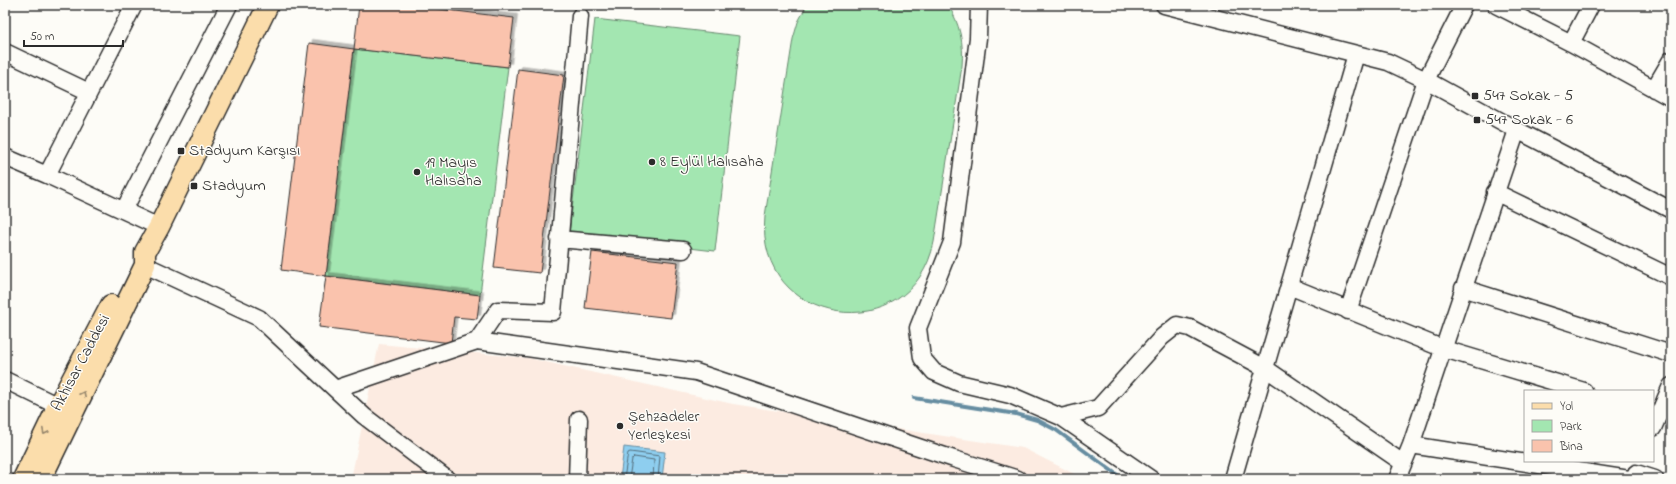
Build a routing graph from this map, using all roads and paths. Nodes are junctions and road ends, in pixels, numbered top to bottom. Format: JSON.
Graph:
{"nodes":[{"id":1,"x":229,"y":5,"type":"edge"},
{"id":2,"x":268,"y":5,"type":"edge"},
{"id":3,"x":979,"y":5,"type":"edge"},
{"id":4,"x":1164,"y":5,"type":"edge"},
{"id":5,"x":1464,"y":5,"type":"edge"},
{"id":6,"x":1496,"y":5,"type":"edge"},
{"id":7,"x":1590,"y":5,"type":"edge"},
{"id":8,"x":132,"y":6,"type":"edge"},
{"id":9,"x":580,"y":16,"type":"dead end"},
{"id":10,"x":1571,"y":43,"type":"junction"},
{"id":11,"x":5,"y":52,"type":"edge"},
{"id":12,"x":1356,"y":54,"type":"junction"},
{"id":13,"x":1671,"y":60,"type":"edge"},
{"id":14,"x":1426,"y":80,"type":"junction"},
{"id":15,"x":1654,"y":89,"type":"junction"},
{"id":16,"x":90,"y":92,"type":"junction"},
{"id":17,"x":1671,"y":98,"type":"edge"},
{"id":18,"x":1517,"y":130,"type":"junction"},
{"id":19,"x":5,"y":157,"type":"edge"},
{"id":20,"x":47,"y":175,"type":"junction"},
{"id":21,"x":1495,"y":192,"type":"junction"},
{"id":22,"x":124,"y":210,"type":"junction"},
{"id":23,"x":1671,"y":210,"type":"edge"},
{"id":24,"x":159,"y":227,"type":"junction"},
{"id":25,"x":559,"y":239,"type":"junction"},
{"id":26,"x":683,"y":250,"type":"dead end"},
{"id":27,"x":145,"y":258,"type":"junction"},
{"id":28,"x":1671,"y":277,"type":"edge"},
{"id":29,"x":1289,"y":286,"type":"junction"},
{"id":30,"x":1463,"y":288,"type":"junction"},
{"id":31,"x":1348,"y":311,"type":"junction"},
{"id":32,"x":477,"y":341,"type":"junction"},
{"id":33,"x":1444,"y":349,"type":"junction"},
{"id":34,"x":1671,"y":354,"type":"edge"},
{"id":35,"x":1265,"y":368,"type":"junction"},
{"id":36,"x":5,"y":380,"type":"edge"},
{"id":37,"x":1671,"y":386,"type":"edge"},
{"id":38,"x":335,"y":389,"type":"junction"},
{"id":39,"x":1581,"y":390,"type":"edge"},
{"id":40,"x":65,"y":410,"type":"junction"},
{"id":41,"x":1656,"y":410,"type":"edge"},
{"id":42,"x":1061,"y":417,"type":"junction"},
{"id":43,"x":579,"y":419,"type":"dead end"},
{"id":44,"x":1654,"y":422,"type":"edge"},
{"id":45,"x":1411,"y":445,"type":"junction"},
{"id":46,"x":1524,"y":459,"type":"edge"},
{"id":47,"x":1545,"y":462,"type":"edge"},
{"id":48,"x":1403,"y":463,"type":"junction"},
{"id":49,"x":1569,"y":465,"type":"edge"},
{"id":50,"x":1635,"y":473,"type":"edge"},
{"id":51,"x":23,"y":479,"type":"edge"},
{"id":52,"x":41,"y":479,"type":"edge"},
{"id":53,"x":447,"y":479,"type":"edge"},
{"id":54,"x":577,"y":479,"type":"edge"},
{"id":55,"x":1018,"y":479,"type":"edge"},
{"id":56,"x":1151,"y":479,"type":"edge"},
{"id":57,"x":1233,"y":479,"type":"edge"},
{"id":58,"x":1397,"y":479,"type":"edge"},
{"id":59,"x":1655,"y":479,"type":"edge"}],
"edges":[{"from":1,"to":22,"type":"street"},
{"from":2,"to":24,"type":"main road","name":"Akhisar Caddesi"},
{"from":3,"to":42,"type":"street"},
{"from":4,"to":12,"type":"street"},
{"from":5,"to":14,"type":"street"},
{"from":6,"to":10,"type":"street"},
{"from":7,"to":10,"type":"street"},
{"from":8,"to":16,"type":"street"},
{"from":9,"to":25,"type":"street"},
{"from":10,"to":15,"type":"street"},
{"from":11,"to":16,"type":"street"},
{"from":12,"to":14,"type":"street"},
{"from":12,"to":29,"type":"street"},
{"from":13,"to":15,"type":"street"},
{"from":14,"to":18,"type":"street"},
{"from":14,"to":31,"type":"street"},
{"from":15,"to":17,"type":"street"},
{"from":16,"to":20,"type":"street"},
{"from":18,"to":21,"type":"street"},
{"from":18,"to":23,"type":"street"},
{"from":19,"to":20,"type":"street"},
{"from":20,"to":22,"type":"street"},
{"from":21,"to":28,"type":"street"},
{"from":21,"to":30,"type":"street"},
{"from":22,"to":24,"type":"street"},
{"from":24,"to":27,"type":"main road","name":"Akhisar Caddesi"},
{"from":25,"to":26,"type":"street"},
{"from":25,"to":32,"type":"street"},
{"from":27,"to":38,"type":"street"},
{"from":27,"to":40,"type":"main road","name":"Akhisar Caddesi"},
{"from":29,"to":31,"type":"street"},
{"from":29,"to":35,"type":"street"},
{"from":30,"to":33,"type":"street"},
{"from":30,"to":34,"type":"street"},
{"from":31,"to":33,"type":"street"},
{"from":32,"to":38,"type":"street"},
{"from":32,"to":55,"type":"street"},
{"from":33,"to":39,"type":"street"},
{"from":33,"to":45,"type":"street"},
{"from":35,"to":42,"type":"street"},
{"from":35,"to":48,"type":"street"},
{"from":35,"to":57,"type":"street"},
{"from":36,"to":40,"type":"street"},
{"from":37,"to":41,"type":"street"},
{"from":38,"to":53,"type":"street"},
{"from":40,"to":51,"type":"main road","name":"Akhisar Caddesi","one_way":true},
{"from":40,"to":52,"type":"main road"},
{"from":41,"to":44,"type":"street"},
{"from":42,"to":56,"type":"street"},
{"from":43,"to":54,"type":"street"},
{"from":45,"to":46,"type":"street"},
{"from":45,"to":48,"type":"street"},
{"from":47,"to":49,"type":"street"},
{"from":48,"to":58,"type":"street"},
{"from":49,"to":50,"type":"street"},
{"from":50,"to":59,"type":"street"}]}
